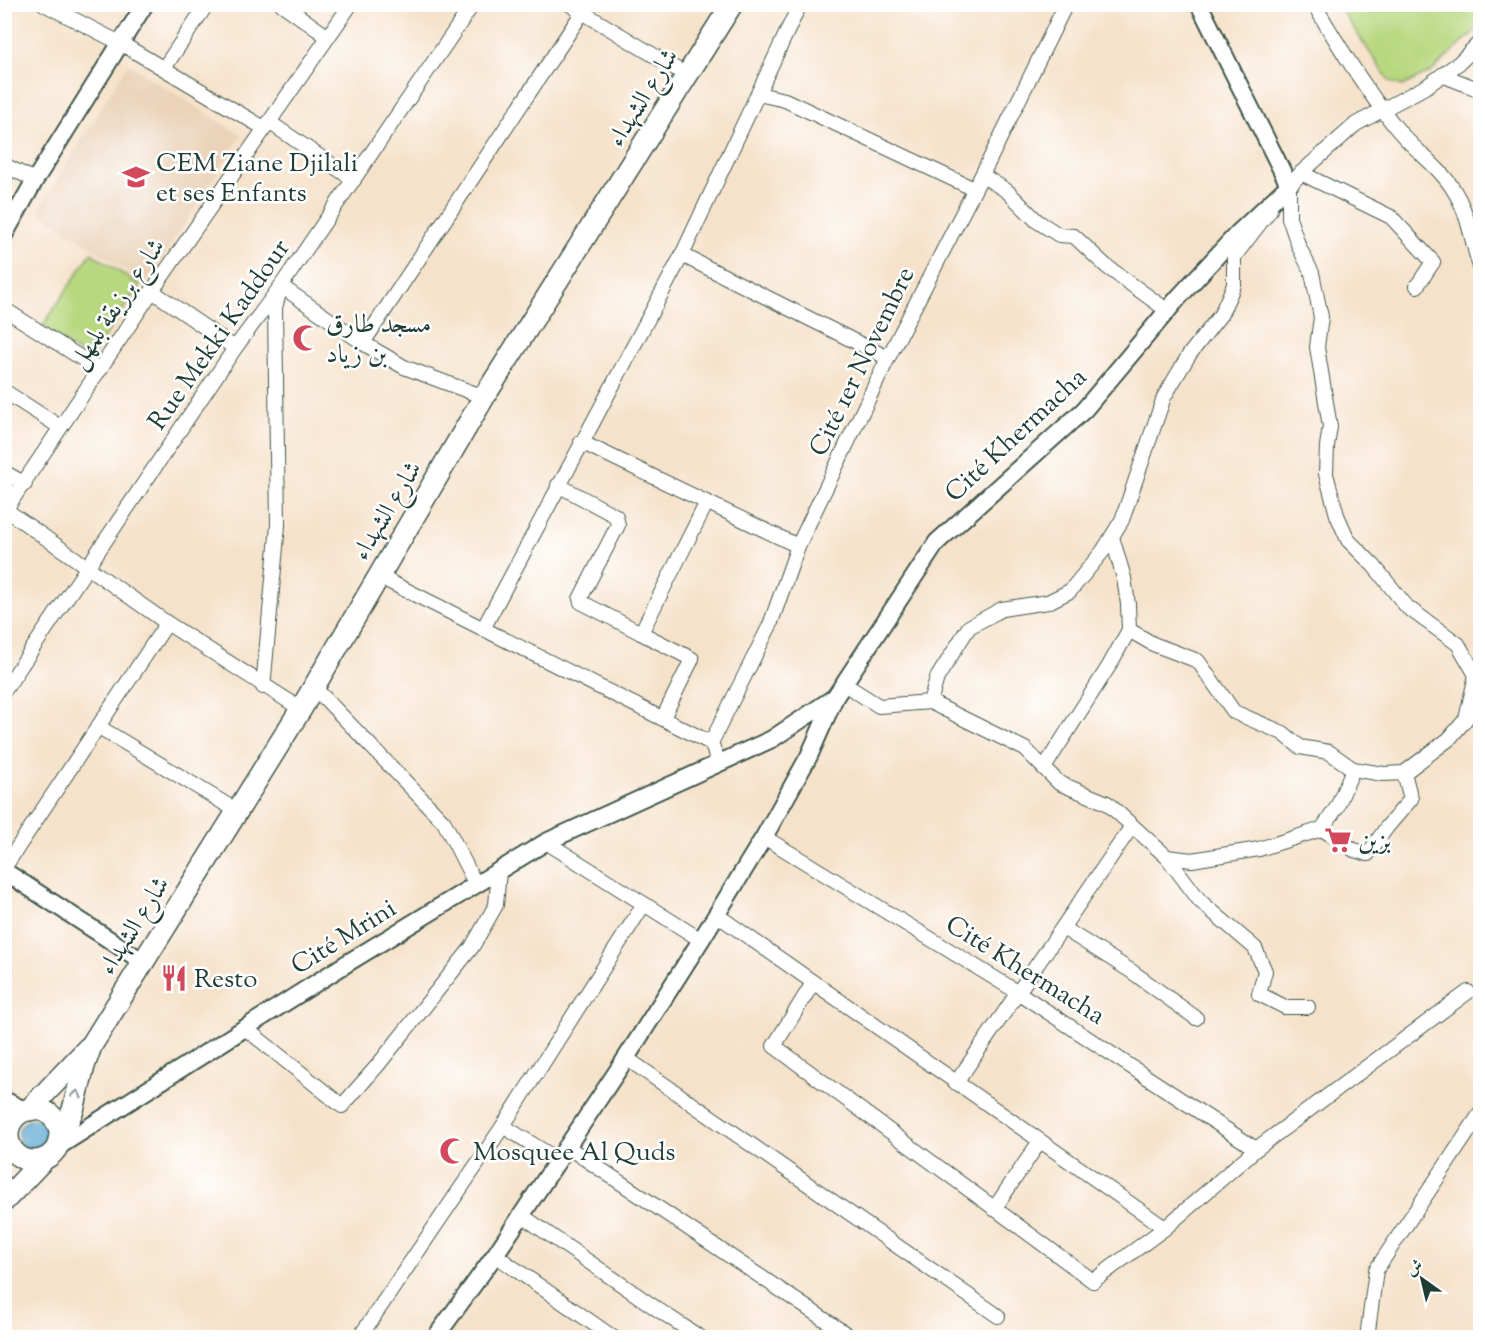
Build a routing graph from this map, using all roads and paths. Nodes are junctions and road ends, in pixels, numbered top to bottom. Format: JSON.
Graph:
{"nodes":[{"id":1,"x":44,"y":4,"type":"edge"},
{"id":2,"x":145,"y":4,"type":"edge"},
{"id":3,"x":207,"y":4,"type":"edge"},
{"id":4,"x":282,"y":4,"type":"edge"},
{"id":5,"x":351,"y":4,"type":"edge"},
{"id":6,"x":473,"y":4,"type":"edge"},
{"id":7,"x":569,"y":4,"type":"edge"},
{"id":8,"x":732,"y":4,"type":"edge"},
{"id":9,"x":800,"y":4,"type":"edge"},
{"id":10,"x":1066,"y":4,"type":"edge"},
{"id":11,"x":1199,"y":4,"type":"edge"},
{"id":12,"x":1314,"y":4,"type":"edge"},
{"id":13,"x":582,"y":13,"type":"junction"},
{"id":14,"x":328,"y":38,"type":"junction"},
{"id":15,"x":1480,"y":42,"type":"edge"},
{"id":16,"x":122,"y":44,"type":"junction"},
{"id":17,"x":164,"y":68,"type":"junction"},
{"id":18,"x":1442,"y":75,"type":"junction"},
{"id":19,"x":688,"y":76,"type":"junction"},
{"id":20,"x":1480,"y":90,"type":"edge"},
{"id":21,"x":758,"y":94,"type":"junction"},
{"id":22,"x":1383,"y":109,"type":"junction"},
{"id":23,"x":266,"y":125,"type":"junction"},
{"id":24,"x":4,"y":165,"type":"edge"},
{"id":25,"x":982,"y":175,"type":"junction"},
{"id":26,"x":1295,"y":179,"type":"junction"},
{"id":27,"x":35,"y":180,"type":"junction"},
{"id":28,"x":354,"y":180,"type":"junction"},
{"id":29,"x":975,"y":189,"type":"junction"},
{"id":30,"x":4,"y":235,"type":"edge"},
{"id":31,"x":682,"y":255,"type":"junction"},
{"id":32,"x":1480,"y":267,"type":"edge"},
{"id":33,"x":281,"y":286,"type":"junction"},
{"id":34,"x":1417,"y":286,"type":"dead end"},
{"id":35,"x":152,"y":291,"type":"junction"},
{"id":36,"x":4,"y":309,"type":"edge"},
{"id":37,"x":1168,"y":311,"type":"junction"},
{"id":38,"x":363,"y":343,"type":"junction"},
{"id":39,"x":235,"y":348,"type":"junction"},
{"id":40,"x":888,"y":358,"type":"junction"},
{"id":41,"x":100,"y":370,"type":"junction"},
{"id":42,"x":4,"y":391,"type":"edge"},
{"id":43,"x":484,"y":397,"type":"junction"},
{"id":44,"x":60,"y":427,"type":"junction"},
{"id":45,"x":581,"y":442,"type":"junction"},
{"id":46,"x":4,"y":472,"type":"edge"},
{"id":47,"x":25,"y":484,"type":"junction"},
{"id":48,"x":558,"y":485,"type":"junction"},
{"id":49,"x":706,"y":504,"type":"junction"},
{"id":50,"x":5,"y":511,"type":"edge"},
{"id":51,"x":1112,"y":537,"type":"junction"},
{"id":52,"x":798,"y":546,"type":"junction"},
{"id":53,"x":88,"y":568,"type":"junction"},
{"id":54,"x":378,"y":576,"type":"junction"},
{"id":55,"x":167,"y":624,"type":"junction"},
{"id":56,"x":483,"y":629,"type":"junction"},
{"id":57,"x":1129,"y":630,"type":"junction"},
{"id":58,"x":641,"y":633,"type":"junction"},
{"id":59,"x":1478,"y":681,"type":"edge"},
{"id":60,"x":263,"y":687,"type":"junction"},
{"id":61,"x":314,"y":687,"type":"junction"},
{"id":62,"x":839,"y":690,"type":"junction"},
{"id":63,"x":4,"y":691,"type":"edge"},
{"id":64,"x":930,"y":702,"type":"junction"},
{"id":65,"x":301,"y":709,"type":"junction"},
{"id":66,"x":663,"y":718,"type":"junction"},
{"id":67,"x":99,"y":727,"type":"junction"},
{"id":68,"x":711,"y":742,"type":"junction"},
{"id":69,"x":718,"y":763,"type":"junction"},
{"id":70,"x":1044,"y":768,"type":"junction"},
{"id":71,"x":1353,"y":769,"type":"junction"},
{"id":72,"x":1404,"y":774,"type":"junction"},
{"id":73,"x":237,"y":811,"type":"junction"},
{"id":74,"x":1132,"y":826,"type":"junction"},
{"id":75,"x":1322,"y":829,"type":"junction"},
{"id":76,"x":764,"y":837,"type":"junction"},
{"id":77,"x":546,"y":842,"type":"junction"},
{"id":78,"x":1167,"y":857,"type":"junction"},
{"id":79,"x":4,"y":870,"type":"edge"},
{"id":80,"x":499,"y":871,"type":"junction"},
{"id":81,"x":476,"y":885,"type":"junction"},
{"id":82,"x":644,"y":904,"type":"junction"},
{"id":83,"x":717,"y":915,"type":"junction"},
{"id":84,"x":1063,"y":928,"type":"junction"},
{"id":85,"x":701,"y":940,"type":"junction"},
{"id":86,"x":142,"y":961,"type":"junction"},
{"id":87,"x":813,"y":983,"type":"junction"},
{"id":88,"x":1468,"y":992,"type":"dead end"},
{"id":89,"x":1019,"y":993,"type":"junction"},
{"id":90,"x":1308,"y":1007,"type":"dead end"},
{"id":91,"x":1196,"y":1018,"type":"dead end"},
{"id":92,"x":245,"y":1028,"type":"junction"},
{"id":93,"x":91,"y":1046,"type":"junction"},
{"id":94,"x":626,"y":1058,"type":"junction"},
{"id":95,"x":956,"y":1083,"type":"junction"},
{"id":96,"x":4,"y":1100,"type":"edge"},
{"id":97,"x":1480,"y":1114,"type":"edge"},
{"id":98,"x":12,"y":1126,"type":"edge"},
{"id":99,"x":503,"y":1126,"type":"junction"},
{"id":100,"x":1040,"y":1141,"type":"junction"},
{"id":101,"x":53,"y":1149,"type":"junction"},
{"id":102,"x":1256,"y":1149,"type":"junction"},
{"id":103,"x":562,"y":1153,"type":"junction"},
{"id":104,"x":4,"y":1201,"type":"edge"},
{"id":105,"x":994,"y":1209,"type":"junction"},
{"id":106,"x":521,"y":1215,"type":"junction"},
{"id":107,"x":1165,"y":1228,"type":"junction"},
{"id":108,"x":495,"y":1255,"type":"junction"},
{"id":109,"x":998,"y":1316,"type":"dead end"},
{"id":110,"x":359,"y":1338,"type":"edge"},
{"id":111,"x":435,"y":1338,"type":"edge"},
{"id":112,"x":614,"y":1338,"type":"edge"},
{"id":113,"x":701,"y":1338,"type":"edge"},
{"id":114,"x":852,"y":1338,"type":"edge"},
{"id":115,"x":1367,"y":1338,"type":"edge"}],
"edges":[{"from":1,"to":16,"type":"street"},
{"from":2,"to":16,"type":"street"},
{"from":3,"to":17,"type":"street"},
{"from":4,"to":14,"type":"street"},
{"from":5,"to":14,"type":"street","name":"شارع برزيقة بلمهل"},
{"from":6,"to":28,"type":"street","name":"Rue Mekki Kaddour"},
{"from":7,"to":13,"type":"street"},
{"from":8,"to":19,"type":"main road","name":"شارع الشهداء"},
{"from":9,"to":21,"type":"street"},
{"from":10,"to":25,"type":"street","name":"Cité 1er Novembre"},
{"from":11,"to":26,"type":"street"},
{"from":12,"to":22,"type":"street"},
{"from":13,"to":19,"type":"street"},
{"from":13,"to":38,"type":"street"},
{"from":14,"to":23,"type":"street","name":"شارع برزيقة بلمهل"},
{"from":15,"to":18,"type":"street"},
{"from":16,"to":17,"type":"street"},
{"from":16,"to":27,"type":"street"},
{"from":17,"to":23,"type":"street"},
{"from":18,"to":20,"type":"street"},
{"from":18,"to":22,"type":"street"},
{"from":19,"to":43,"type":"main road","name":"شارع الشهداء"},
{"from":21,"to":29,"type":"street"},
{"from":21,"to":31,"type":"street"},
{"from":22,"to":26,"type":"street"},
{"from":22,"to":32,"type":"street"},
{"from":23,"to":28,"type":"street"},
{"from":23,"to":35,"type":"street","name":"شارع برزيقة بلمهل"},
{"from":24,"to":27,"type":"street"},
{"from":25,"to":29,"type":"street","name":"Cité 1er Novembre"},
{"from":25,"to":37,"type":"street"},
{"from":26,"to":34,"type":"street"},
{"from":26,"to":37,"type":"street","name":"Cité Khermacha"},
{"from":26,"to":51,"type":"street"},
{"from":26,"to":59,"type":"street"},
{"from":27,"to":30,"type":"street"},
{"from":28,"to":33,"type":"street","name":"Rue Mekki Kaddour"},
{"from":29,"to":40,"type":"street","name":"Cité 1er Novembre"},
{"from":31,"to":40,"type":"street"},
{"from":31,"to":45,"type":"street"},
{"from":33,"to":38,"type":"street"},
{"from":33,"to":39,"type":"street","name":"Rue Mekki Kaddour"},
{"from":33,"to":60,"type":"street"},
{"from":35,"to":39,"type":"street"},
{"from":35,"to":41,"type":"street","name":"شارع برزيقة بلمهل"},
{"from":36,"to":41,"type":"street"},
{"from":37,"to":62,"type":"street","name":"Cité Khermacha"},
{"from":38,"to":43,"type":"street"},
{"from":39,"to":53,"type":"street","name":"Rue Mekki Kaddour"},
{"from":40,"to":52,"type":"street","name":"Cité 1er Novembre"},
{"from":41,"to":44,"type":"street","name":"شارع برزيقة بلمهل"},
{"from":42,"to":44,"type":"street"},
{"from":43,"to":54,"type":"main road","name":"شارع الشهداء"},
{"from":44,"to":47,"type":"street","name":"شارع برزيقة بلمهل"},
{"from":45,"to":48,"type":"street"},
{"from":45,"to":49,"type":"street"},
{"from":46,"to":47,"type":"street"},
{"from":47,"to":50,"type":"street","name":"شارع برزيقة بلمهل"},
{"from":48,"to":56,"type":"street"},
{"from":48,"to":58,"type":"street"},
{"from":49,"to":52,"type":"street"},
{"from":49,"to":58,"type":"street"},
{"from":50,"to":53,"type":"street"},
{"from":51,"to":57,"type":"street"},
{"from":51,"to":64,"type":"street"},
{"from":52,"to":68,"type":"street","name":"Cité 1er Novembre"},
{"from":53,"to":55,"type":"street"},
{"from":53,"to":63,"type":"street","name":"Rue Mekki Kaddour"},
{"from":54,"to":56,"type":"street"},
{"from":54,"to":61,"type":"main road","name":"شارع الشهداء"},
{"from":55,"to":60,"type":"street"},
{"from":55,"to":67,"type":"street"},
{"from":56,"to":66,"type":"street"},
{"from":57,"to":70,"type":"street"},
{"from":57,"to":71,"type":"street"},
{"from":58,"to":66,"type":"street"},
{"from":59,"to":72,"type":"street"},
{"from":60,"to":65,"type":"street"},
{"from":61,"to":65,"type":"main road","name":"شارع الشهداء"},
{"from":61,"to":81,"type":"street"},
{"from":62,"to":64,"type":"street"},
{"from":62,"to":69,"type":"street","name":"Cité Mrini"},
{"from":62,"to":76,"type":"street","name":"Cité Khermacha"},
{"from":64,"to":70,"type":"street"},
{"from":65,"to":73,"type":"main road","name":"شارع الشهداء"},
{"from":66,"to":68,"type":"street"},
{"from":67,"to":73,"type":"street"},
{"from":67,"to":79,"type":"street"},
{"from":68,"to":69,"type":"street"},
{"from":69,"to":77,"type":"street","name":"Cité Mrini"},
{"from":70,"to":74,"type":"street"},
{"from":71,"to":72,"type":"street"},
{"from":71,"to":75,"type":"street"},
{"from":72,"to":75,"type":"street"},
{"from":73,"to":86,"type":"main road","name":"شارع الشهداء"},
{"from":74,"to":78,"type":"street"},
{"from":74,"to":84,"type":"street"},
{"from":75,"to":78,"type":"street"},
{"from":76,"to":83,"type":"street","name":"Cité Khermacha"},
{"from":76,"to":89,"type":"street","name":"Cité Khermacha"},
{"from":77,"to":80,"type":"street","name":"Cité Mrini"},
{"from":77,"to":82,"type":"street"},
{"from":78,"to":90,"type":"street"},
{"from":79,"to":86,"type":"street"},
{"from":80,"to":81,"type":"street","name":"Cité Mrini"},
{"from":80,"to":92,"type":"street"},
{"from":81,"to":92,"type":"street","name":"Cité Mrini"},
{"from":82,"to":85,"type":"street"},
{"from":82,"to":99,"type":"street"},
{"from":83,"to":85,"type":"street","name":"Cité Khermacha"},
{"from":83,"to":87,"type":"street"},
{"from":84,"to":89,"type":"street"},
{"from":84,"to":91,"type":"street"},
{"from":85,"to":94,"type":"street","name":"Cité Khermacha"},
{"from":86,"to":93,"type":"main road","name":"شارع الشهداء"},
{"from":87,"to":95,"type":"street"},
{"from":87,"to":105,"type":"street"},
{"from":88,"to":102,"type":"street"},
{"from":89,"to":95,"type":"street"},
{"from":89,"to":102,"type":"street","name":"Cité Khermacha"},
{"from":92,"to":101,"type":"street","name":"Cité Mrini"},
{"from":93,"to":98,"type":"main road"},
{"from":101,"to":93,"type":"main road","one_way":true},
{"from":94,"to":103,"type":"street","name":"Cité Khermacha"},
{"from":94,"to":109,"type":"street"},
{"from":95,"to":100,"type":"street"},
{"from":96,"to":98,"type":"street"},
{"from":97,"to":115,"type":"street"},
{"from":98,"to":101,"type":"main road"},
{"from":98,"to":101,"type":"main road"},
{"from":99,"to":103,"type":"street"},
{"from":99,"to":110,"type":"street"},
{"from":100,"to":105,"type":"street"},
{"from":100,"to":107,"type":"street"},
{"from":101,"to":104,"type":"main road"},
{"from":102,"to":107,"type":"street"},
{"from":103,"to":106,"type":"street","name":"Cité Khermacha"},
{"from":103,"to":114,"type":"street"},
{"from":105,"to":107,"type":"street"},
{"from":106,"to":108,"type":"street","name":"Cité Khermacha"},
{"from":106,"to":113,"type":"street"},
{"from":108,"to":111,"type":"street","name":"Cité Khermacha"},
{"from":108,"to":112,"type":"street"}]}
